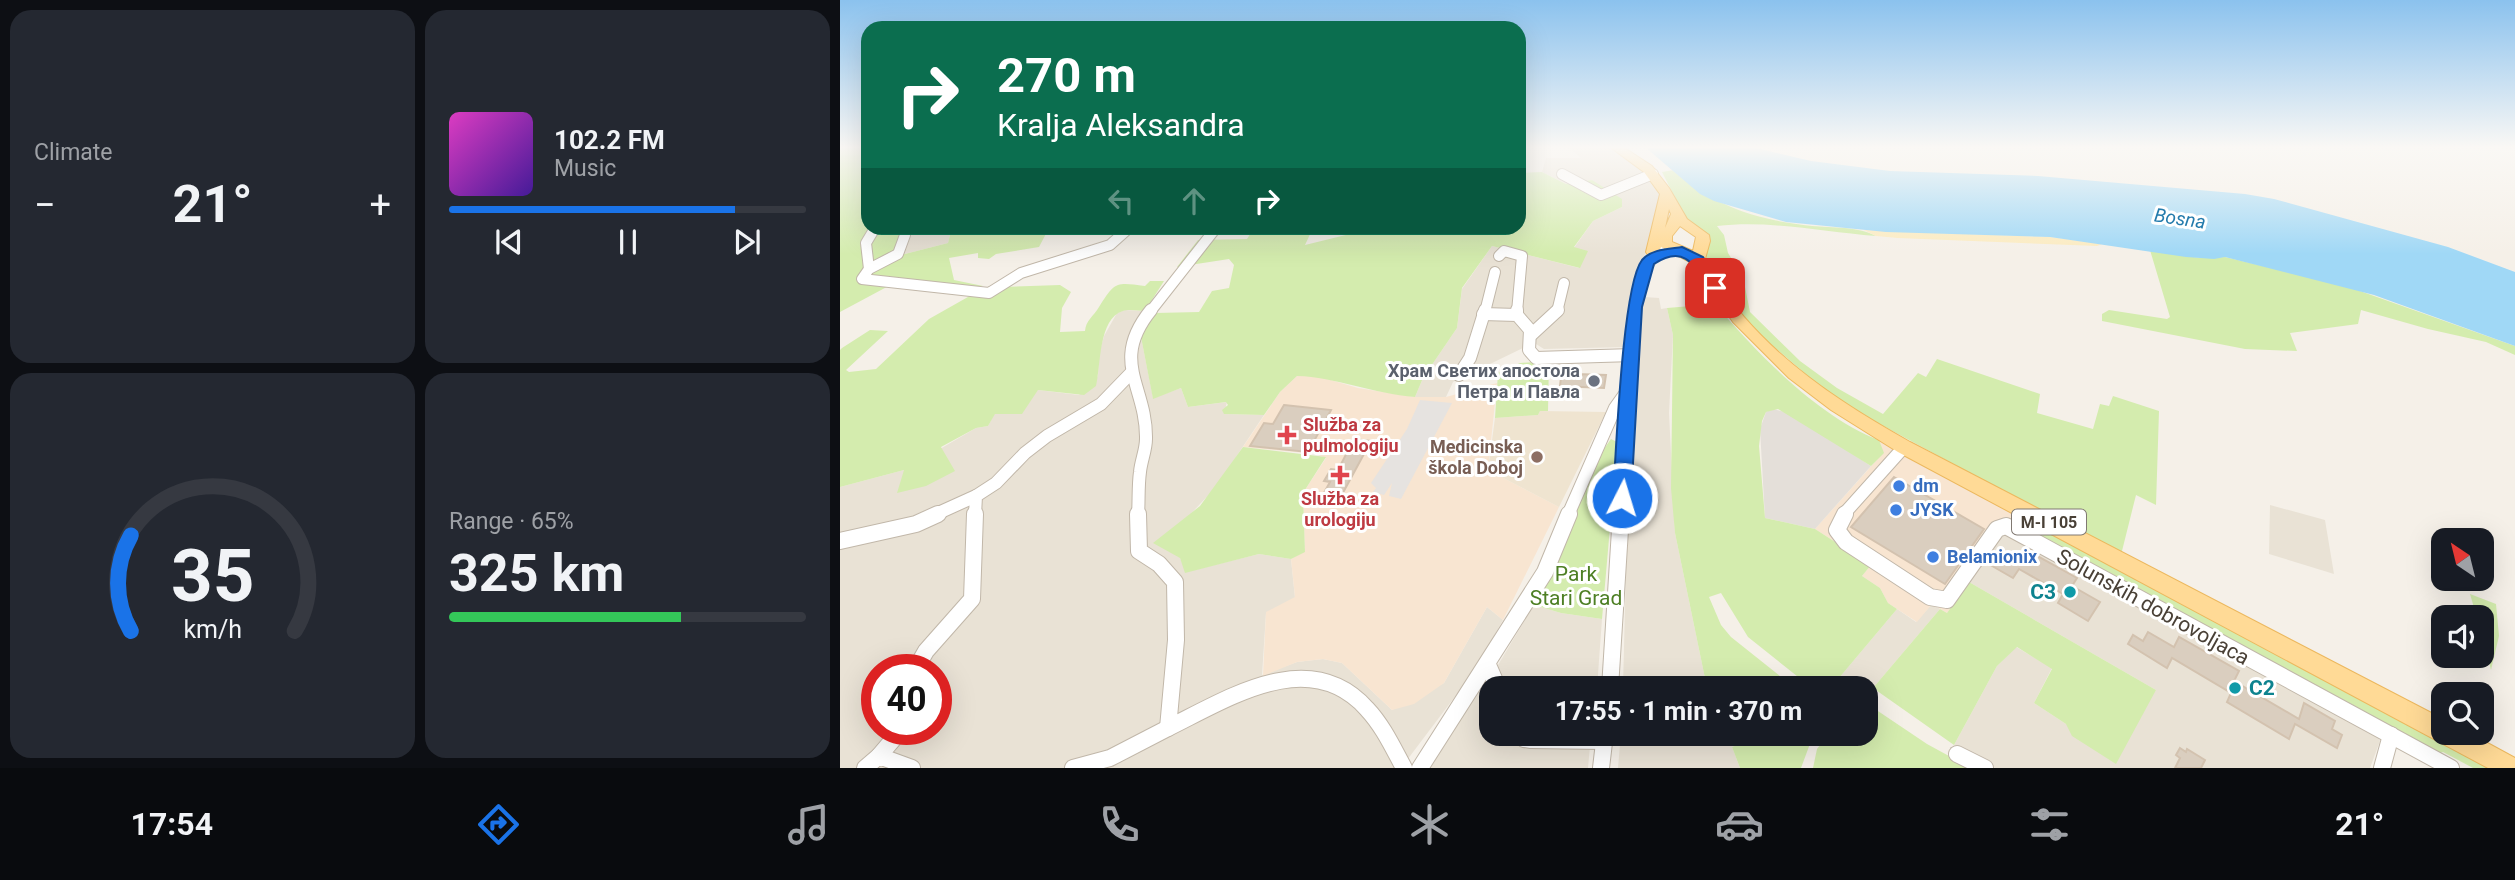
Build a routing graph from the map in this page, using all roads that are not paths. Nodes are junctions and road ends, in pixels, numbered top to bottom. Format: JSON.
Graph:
{"nodes":[{"id":1,"x":1578,"y":183,"type":"edge"},
{"id":2,"x":1631,"y":183,"type":"edge"},
{"id":3,"x":1659,"y":183,"type":"edge"},
{"id":4,"x":1666,"y":194,"type":"junction"},
{"id":5,"x":1677,"y":215,"type":"junction"},
{"id":6,"x":1691,"y":228,"type":"junction"},
{"id":7,"x":871,"y":235,"type":"edge"},
{"id":8,"x":905,"y":235,"type":"edge"},
{"id":9,"x":1124,"y":235,"type":"edge"},
{"id":10,"x":1211,"y":235,"type":"edge"},
{"id":11,"x":1667,"y":235,"type":"junction"},
{"id":12,"x":1690,"y":251,"type":"junction"},
{"id":13,"x":1499,"y":256,"type":"dead end"},
{"id":14,"x":1651,"y":257,"type":"junction"},
{"id":15,"x":869,"y":269,"type":"junction"},
{"id":16,"x":1495,"y":272,"type":"dead end"},
{"id":17,"x":1564,"y":283,"type":"dead end"},
{"id":18,"x":1483,"y":314,"type":"junction"},
{"id":19,"x":1517,"y":315,"type":"junction"},
{"id":20,"x":1532,"y":334,"type":"junction"},
{"id":21,"x":1633,"y":355,"type":"junction"},
{"id":22,"x":1131,"y":373,"type":"junction"},
{"id":23,"x":1459,"y":375,"type":"dead end"},
{"id":24,"x":1631,"y":386,"type":"junction"},
{"id":25,"x":1629,"y":418,"type":"junction"},
{"id":26,"x":1876,"y":430,"type":"junction"},
{"id":27,"x":1604,"y":435,"type":"junction"},
{"id":28,"x":1628,"y":436,"type":"junction"},
{"id":29,"x":1905,"y":447,"type":"junction"},
{"id":30,"x":1888,"y":464,"type":"junction"},
{"id":31,"x":976,"y":496,"type":"junction"},
{"id":32,"x":840,"y":541,"type":"edge"},
{"id":33,"x":925,"y":654,"type":"edge"},
{"id":34,"x":1488,"y":665,"type":"junction"},
{"id":35,"x":1493,"y":676,"type":"edge"},
{"id":36,"x":1611,"y":676,"type":"edge"},
{"id":37,"x":2431,"y":725,"type":"edge"},
{"id":38,"x":1168,"y":728,"type":"junction"},
{"id":39,"x":2391,"y":736,"type":"junction"},
{"id":40,"x":887,"y":745,"type":"edge"},
{"id":41,"x":2468,"y":745,"type":"edge"},
{"id":42,"x":1603,"y":746,"type":"edge"},
{"id":43,"x":1957,"y":754,"type":"dead end"},
{"id":44,"x":872,"y":762,"type":"edge"},
{"id":45,"x":912,"y":768,"type":"edge"},
{"id":46,"x":1073,"y":768,"type":"edge"},
{"id":47,"x":1404,"y":768,"type":"edge"},
{"id":48,"x":1420,"y":768,"type":"edge"},
{"id":49,"x":1601,"y":768,"type":"edge"},
{"id":50,"x":1985,"y":768,"type":"edge"},
{"id":51,"x":2382,"y":768,"type":"edge"},
{"id":52,"x":2451,"y":768,"type":"edge"},
{"id":53,"x":2510,"y":768,"type":"edge"}],
"edges":[{"from":1,"to":2,"type":"street"},
{"from":3,"to":4,"type":"main road","number":"M-I 105"},
{"from":4,"to":5,"type":"main road","number":"M-I 105"},
{"from":4,"to":14,"type":"main road"},
{"from":5,"to":6,"type":"main road","number":"M-I 105"},
{"from":5,"to":11,"type":"main road"},
{"from":6,"to":11,"type":"main road"},
{"from":6,"to":12,"type":"main road","number":"M-I 105"},
{"from":7,"to":15,"type":"street"},
{"from":8,"to":15,"type":"street"},
{"from":9,"to":15,"type":"street"},
{"from":10,"to":22,"type":"street"},
{"from":11,"to":12,"type":"main road","number":"M-I 105"},
{"from":11,"to":14,"type":"street"},
{"from":12,"to":14,"type":"street"},
{"from":12,"to":26,"type":"main road","number":"M-I 105"},
{"from":13,"to":19,"type":"street"},
{"from":14,"to":21,"type":"street"},
{"from":16,"to":18,"type":"street"},
{"from":17,"to":20,"type":"street"},
{"from":18,"to":19,"type":"street"},
{"from":18,"to":23,"type":"street"},
{"from":19,"to":20,"type":"street"},
{"from":20,"to":21,"type":"street"},
{"from":21,"to":24,"type":"street"},
{"from":22,"to":31,"type":"street"},
{"from":22,"to":38,"type":"street"},
{"from":24,"to":25,"type":"street"},
{"from":24,"to":27,"type":"street"},
{"from":25,"to":27,"type":"street"},
{"from":25,"to":28,"type":"street"},
{"from":26,"to":29,"type":"main road","number":"M-I 105"},
{"from":26,"to":30,"type":"street"},
{"from":27,"to":28,"type":"street"},
{"from":27,"to":34,"type":"street"},
{"from":28,"to":36,"type":"street"},
{"from":29,"to":30,"type":"street","name":"Solunskih dobrovoljaca"},
{"from":29,"to":37,"type":"main road","number":"M-I 105"},
{"from":30,"to":39,"type":"street","name":"Solunskih dobrovoljaca"},
{"from":31,"to":32,"type":"street"},
{"from":31,"to":33,"type":"street"},
{"from":34,"to":35,"type":"street"},
{"from":34,"to":48,"type":"street"},
{"from":38,"to":46,"type":"street"},
{"from":38,"to":47,"type":"street"},
{"from":39,"to":51,"type":"street"},
{"from":39,"to":52,"type":"street","name":"Solunskih dobrovoljaca"},
{"from":40,"to":44,"type":"street"},
{"from":41,"to":53,"type":"main road","number":"M-I 105"},
{"from":42,"to":49,"type":"street"},
{"from":43,"to":50,"type":"street"},
{"from":44,"to":45,"type":"street"}]}
